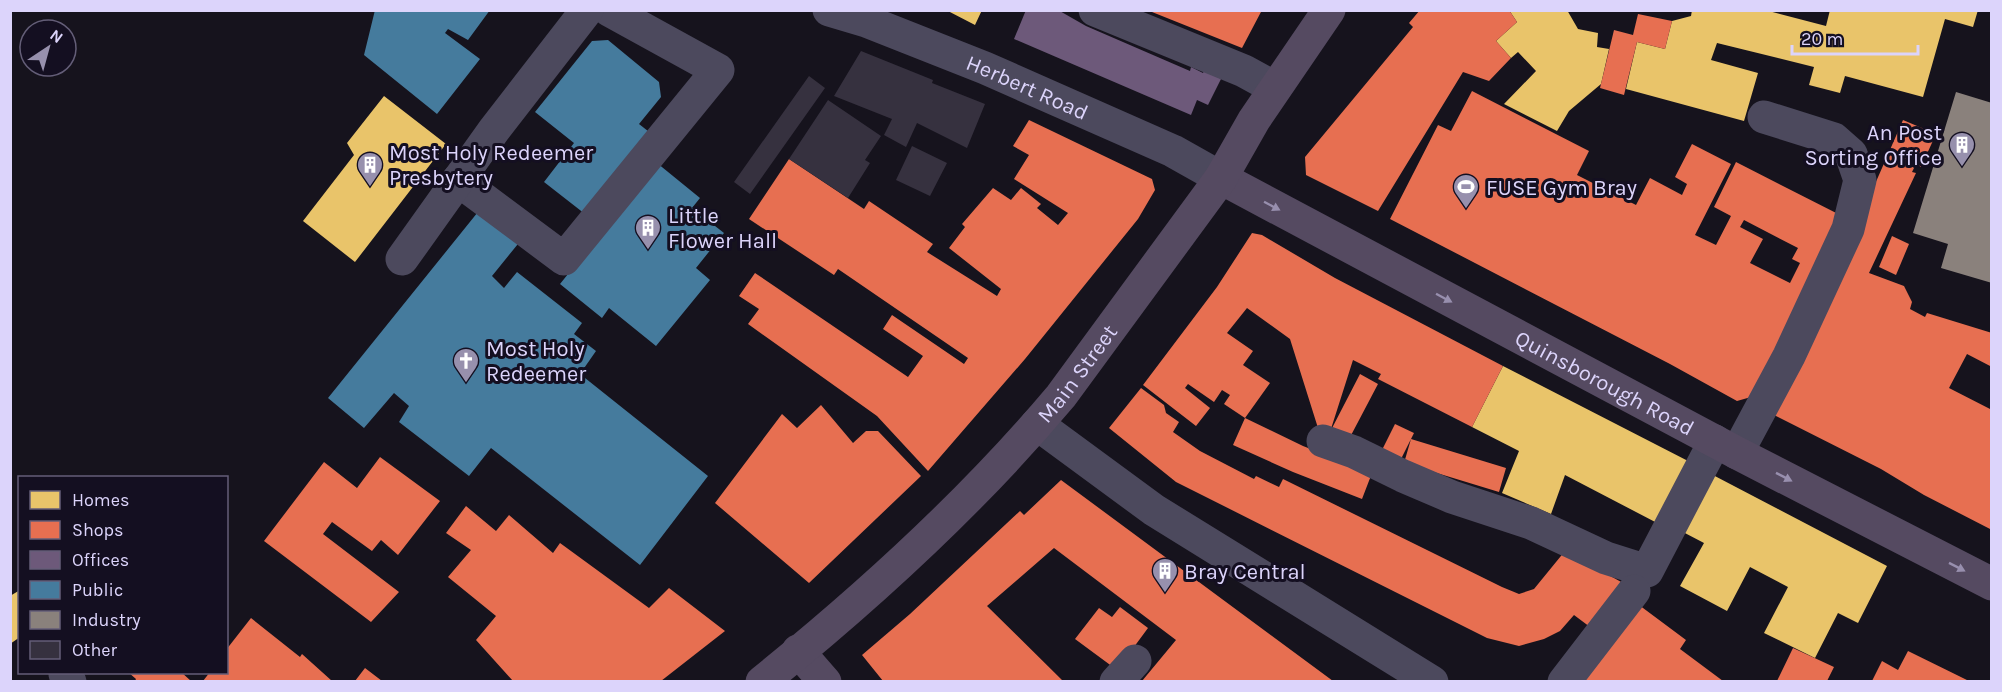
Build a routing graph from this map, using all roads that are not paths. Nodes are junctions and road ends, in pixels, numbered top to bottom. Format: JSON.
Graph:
{"nodes":[{"id":1,"x":587,"y":10,"type":"edge"},
{"id":2,"x":609,"y":10,"type":"edge"},
{"id":3,"x":829,"y":10,"type":"edge"},
{"id":4,"x":1095,"y":10,"type":"edge"},
{"id":5,"x":1329,"y":10,"type":"edge"},
{"id":6,"x":1275,"y":88,"type":"junction"},
{"id":7,"x":1764,"y":117,"type":"dead end"},
{"id":8,"x":1221,"y":178,"type":"junction"},
{"id":9,"x":458,"y":180,"type":"junction"},
{"id":10,"x":402,"y":259,"type":"dead end"},
{"id":11,"x":1037,"y":424,"type":"junction"},
{"id":12,"x":1323,"y":441,"type":"dead end"},
{"id":13,"x":1726,"y":447,"type":"junction"},
{"id":14,"x":1641,"y":581,"type":"junction"},
{"id":15,"x":1992,"y":584,"type":"edge"},
{"id":16,"x":798,"y":651,"type":"junction"},
{"id":17,"x":762,"y":681,"type":"edge"},
{"id":18,"x":825,"y":681,"type":"edge"},
{"id":19,"x":1432,"y":681,"type":"edge"},
{"id":20,"x":1564,"y":681,"type":"edge"}],
"edges":[{"from":1,"to":9,"type":"street"},
{"from":2,"to":9,"type":"street"},
{"from":3,"to":8,"type":"street","name":"Herbert Road"},
{"from":4,"to":6,"type":"street"},
{"from":5,"to":6,"type":"main road","name":"Main Street"},
{"from":6,"to":8,"type":"main road","name":"Main Street"},
{"from":7,"to":13,"type":"street"},
{"from":8,"to":11,"type":"main road","name":"Main Street"},
{"from":8,"to":13,"type":"main road","name":"Quinsborough Road","one_way":true},
{"from":9,"to":10,"type":"street"},
{"from":11,"to":16,"type":"main road","name":"Main Street"},
{"from":11,"to":19,"type":"street"},
{"from":12,"to":14,"type":"street"},
{"from":13,"to":14,"type":"street"},
{"from":13,"to":15,"type":"main road","name":"Quinsborough Road","one_way":true},
{"from":14,"to":20,"type":"street"},
{"from":16,"to":17,"type":"main road","name":"Main Street"},
{"from":16,"to":18,"type":"main road"}]}
